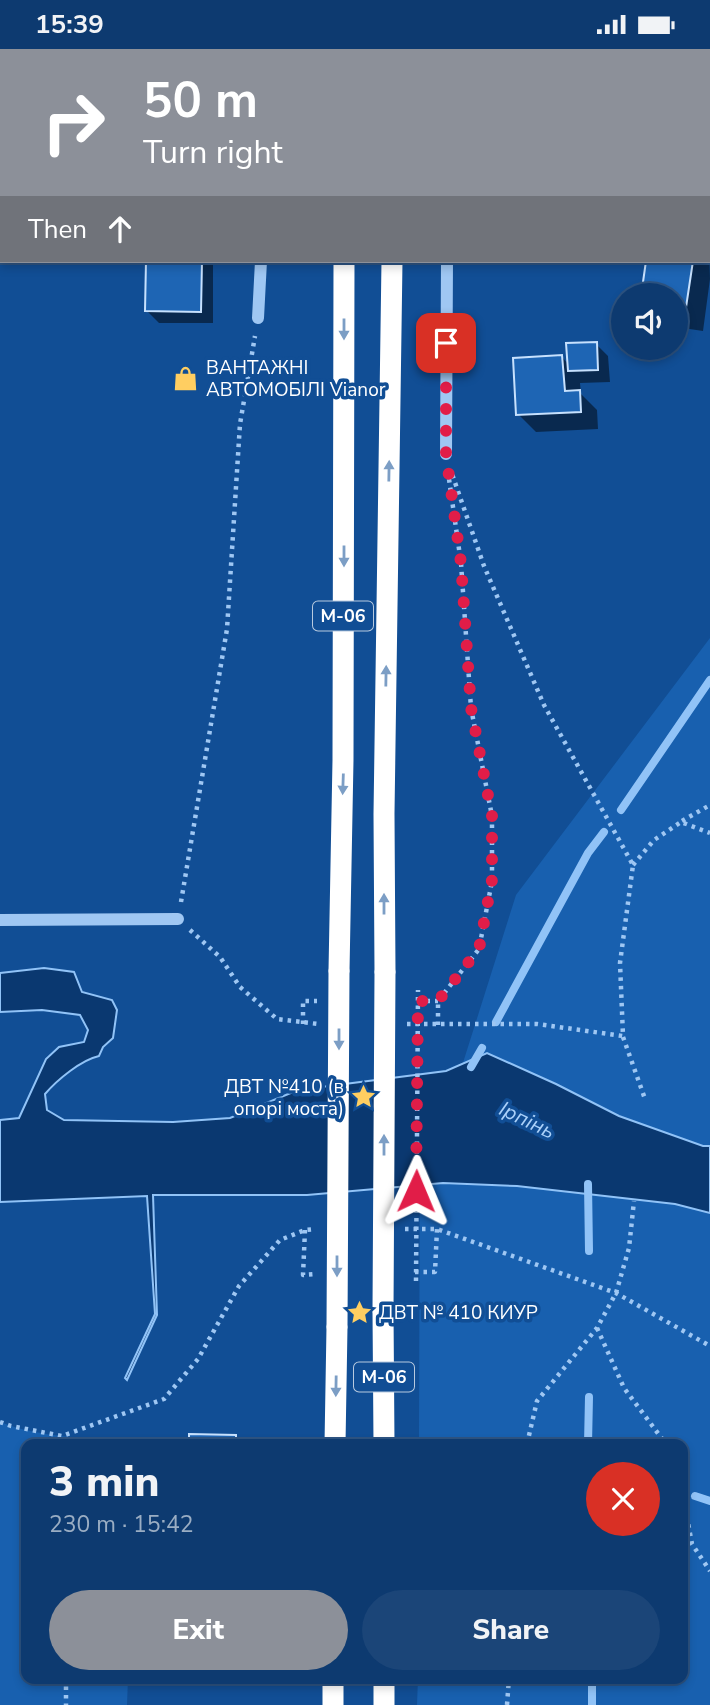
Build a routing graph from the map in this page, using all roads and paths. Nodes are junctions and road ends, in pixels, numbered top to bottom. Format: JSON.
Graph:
{"nodes":[{"id":1,"x":261,"y":263,"type":"edge"},
{"id":2,"x":344,"y":263,"type":"edge"},
{"id":3,"x":392,"y":263,"type":"edge"},
{"id":4,"x":447,"y":263,"type":"edge"},
{"id":5,"x":258,"y":317,"type":"dead end"},
{"id":6,"x":446,"y":454,"type":"joint"},
{"id":7,"x":710,"y":806,"type":"edge"},
{"id":8,"x":681,"y":822,"type":"junction"},
{"id":9,"x":710,"y":833,"type":"edge"},
{"id":10,"x":633,"y":865,"type":"dead end"},
{"id":11,"x":178,"y":919,"type":"dead end"},
{"id":12,"x":0,"y":920,"type":"edge"},
{"id":13,"x":418,"y":990,"type":"dead end"},
{"id":14,"x":321,"y":1001,"type":"dead end"},
{"id":15,"x":418,"y":1001,"type":"junction"},
{"id":16,"x":438,"y":1001,"type":"junction"},
{"id":17,"x":303,"y":1024,"type":"dead end"},
{"id":18,"x":438,"y":1025,"type":"dead end"},
{"id":19,"x":623,"y":1036,"type":"dead end"},
{"id":20,"x":645,"y":1098,"type":"dead end"},
{"id":21,"x":634,"y":1201,"type":"dead end"},
{"id":22,"x":318,"y":1229,"type":"dead end"},
{"id":23,"x":398,"y":1229,"type":"dead end"},
{"id":24,"x":437,"y":1229,"type":"junction"},
{"id":25,"x":305,"y":1230,"type":"junction"},
{"id":26,"x":415,"y":1272,"type":"junction"},
{"id":27,"x":303,"y":1275,"type":"dead end"},
{"id":28,"x":416,"y":1281,"type":"dead end"},
{"id":29,"x":616,"y":1293,"type":"junction"},
{"id":30,"x":597,"y":1328,"type":"junction"},
{"id":31,"x":710,"y":1346,"type":"edge"},
{"id":32,"x":0,"y":1422,"type":"edge"},
{"id":33,"x":62,"y":1436,"type":"joint"},
{"id":34,"x":335,"y":1439,"type":"edge"},
{"id":35,"x":384,"y":1439,"type":"edge"},
{"id":36,"x":528,"y":1439,"type":"edge"},
{"id":37,"x":662,"y":1439,"type":"edge"},
{"id":38,"x":688,"y":1523,"type":"edge"},
{"id":39,"x":710,"y":1571,"type":"edge"},
{"id":40,"x":66,"y":1684,"type":"edge"},
{"id":41,"x":333,"y":1684,"type":"edge"},
{"id":42,"x":384,"y":1684,"type":"edge"},
{"id":43,"x":509,"y":1684,"type":"edge"},
{"id":44,"x":66,"y":1705,"type":"edge"},
{"id":45,"x":333,"y":1705,"type":"edge"},
{"id":46,"x":384,"y":1705,"type":"edge"},
{"id":47,"x":507,"y":1705,"type":"edge"}],
"edges":[{"from":1,"to":5,"type":"lane"},
{"from":2,"to":34,"type":"highway","number":"М-06","one_way":true,"bridge":true},
{"from":35,"to":3,"type":"highway","number":"М-06","one_way":true,"bridge":true},
{"from":4,"to":6,"type":"lane"},
{"from":6,"to":16,"type":"path"},
{"from":7,"to":8,"type":"path"},
{"from":8,"to":9,"type":"path"},
{"from":8,"to":10,"type":"path"},
{"from":11,"to":12,"type":"lane"},
{"from":13,"to":15,"type":"path","bridge":true},
{"from":14,"to":17,"type":"path"},
{"from":15,"to":16,"type":"path"},
{"from":15,"to":26,"type":"path","bridge":true},
{"from":16,"to":18,"type":"path"},
{"from":19,"to":20,"type":"path"},
{"from":21,"to":29,"type":"path"},
{"from":22,"to":25,"type":"path"},
{"from":23,"to":24,"type":"path"},
{"from":24,"to":26,"type":"path"},
{"from":24,"to":29,"type":"path"},
{"from":25,"to":27,"type":"path"},
{"from":25,"to":33,"type":"path"},
{"from":26,"to":28,"type":"path","bridge":true},
{"from":29,"to":30,"type":"path"},
{"from":29,"to":31,"type":"path"},
{"from":30,"to":36,"type":"path"},
{"from":30,"to":37,"type":"path"},
{"from":32,"to":33,"type":"path"},
{"from":38,"to":39,"type":"path"},
{"from":40,"to":44,"type":"path"},
{"from":41,"to":45,"type":"highway"},
{"from":42,"to":46,"type":"highway"},
{"from":43,"to":47,"type":"path"}]}
